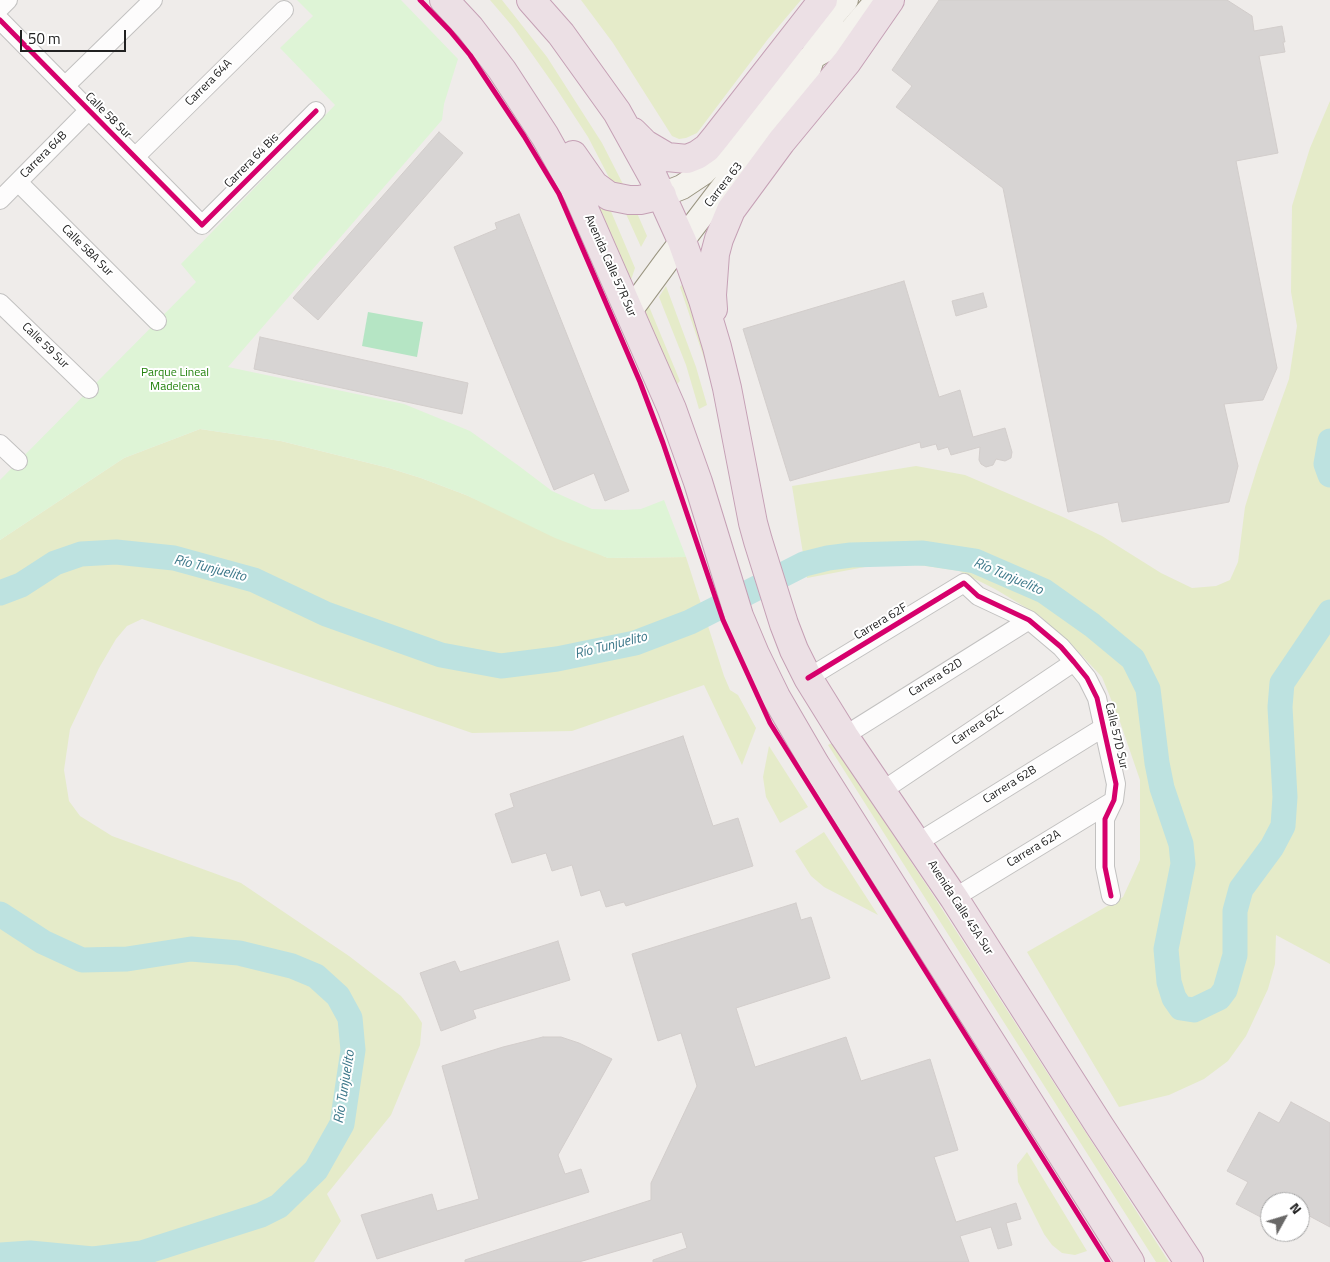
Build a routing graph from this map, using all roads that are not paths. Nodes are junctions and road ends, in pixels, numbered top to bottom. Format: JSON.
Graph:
{"nodes":[{"id":1,"x":8,"y":0,"type":"edge"},
{"id":2,"x":153,"y":0,"type":"edge"},
{"id":3,"x":444,"y":0,"type":"edge"},
{"id":4,"x":461,"y":0,"type":"edge"},
{"id":5,"x":531,"y":0,"type":"edge"},
{"id":6,"x":823,"y":0,"type":"edge"},
{"id":7,"x":846,"y":0,"type":"edge"},
{"id":8,"x":878,"y":0,"type":"edge"},
{"id":9,"x":890,"y":0,"type":"edge"},
{"id":10,"x":0,"y":8,"type":"edge"},
{"id":11,"x":284,"y":10,"type":"dead end"},
{"id":12,"x":4,"y":33,"type":"edge"},
{"id":13,"x":813,"y":57,"type":"junction"},
{"id":14,"x":65,"y":86,"type":"junction"},
{"id":15,"x":89,"y":110,"type":"junction"},
{"id":16,"x":316,"y":110,"type":"dead end"},
{"id":17,"x":617,"y":112,"type":"junction"},
{"id":18,"x":134,"y":157,"type":"junction"},
{"id":19,"x":18,"y":182,"type":"junction"},
{"id":20,"x":662,"y":195,"type":"junction"},
{"id":21,"x":0,"y":200,"type":"edge"},
{"id":22,"x":202,"y":225,"type":"joint"},
{"id":23,"x":682,"y":241,"type":"junction"},
{"id":24,"x":0,"y":303,"type":"edge"},
{"id":25,"x":630,"y":311,"type":"junction"},
{"id":26,"x":157,"y":321,"type":"dead end"},
{"id":27,"x":716,"y":343,"type":"junction"},
{"id":28,"x":89,"y":389,"type":"dead end"},
{"id":29,"x":0,"y":444,"type":"edge"},
{"id":30,"x":18,"y":461,"type":"dead end"},
{"id":31,"x":964,"y":583,"type":"joint"},
{"id":32,"x":1029,"y":620,"type":"junction"},
{"id":33,"x":1074,"y":662,"type":"junction"},
{"id":34,"x":808,"y":678,"type":"junction"},
{"id":35,"x":1104,"y":727,"type":"junction"},
{"id":36,"x":844,"y":736,"type":"junction"},
{"id":37,"x":882,"y":791,"type":"junction"},
{"id":38,"x":1114,"y":800,"type":"junction"},
{"id":39,"x":917,"y":843,"type":"junction"},
{"id":40,"x":1111,"y":896,"type":"dead end"},
{"id":41,"x":954,"y":898,"type":"junction"},
{"id":42,"x":1130,"y":1262,"type":"edge"},
{"id":43,"x":1189,"y":1262,"type":"edge"}],
"edges":[{"from":1,"to":10,"type":"street"},
{"from":2,"to":14,"type":"street"},
{"from":3,"to":25,"type":"highway","name":"Avenida Calle 57R Sur"},
{"from":4,"to":20,"type":"highway"},
{"from":5,"to":17,"type":"highway"},
{"from":6,"to":17,"type":"highway"},
{"from":7,"to":13,"type":"street","name":"Carrera 63"},
{"from":8,"to":13,"type":"street","name":"Carrera 63"},
{"from":9,"to":27,"type":"highway"},
{"from":11,"to":18,"type":"street","name":"Carrera 64A"},
{"from":12,"to":14,"type":"street","name":"Calle 58 Sur"},
{"from":13,"to":20,"type":"street","name":"Carrera 63"},
{"from":13,"to":23,"type":"street","name":"Carrera 63"},
{"from":14,"to":15,"type":"street","name":"Calle 58 Sur"},
{"from":15,"to":18,"type":"street","name":"Calle 58 Sur"},
{"from":15,"to":19,"type":"street","name":"Carrera 64B"},
{"from":16,"to":22,"type":"street","name":"Carrera 64 Bis"},
{"from":17,"to":20,"type":"highway"},
{"from":18,"to":22,"type":"street","name":"Calle 58 Sur"},
{"from":19,"to":21,"type":"street","name":"Carrera 64B"},
{"from":19,"to":26,"type":"street","name":"Calle 58A Sur"},
{"from":20,"to":23,"type":"highway"},
{"from":23,"to":25,"type":"street","name":"Carrera 63"},
{"from":23,"to":27,"type":"highway"},
{"from":24,"to":28,"type":"street","name":"Calle 59 Sur"},
{"from":25,"to":42,"type":"highway","name":"Avenida Calle 57R Sur"},
{"from":27,"to":34,"type":"highway","name":"Avenida Calle 45A Sur"},
{"from":29,"to":30,"type":"street"},
{"from":31,"to":32,"type":"street","name":"Calle 57D Sur"},
{"from":31,"to":34,"type":"street","name":"Carrera 62F"},
{"from":32,"to":33,"type":"street","name":"Calle 57D Sur"},
{"from":32,"to":36,"type":"street","name":"Carrera 62D"},
{"from":33,"to":35,"type":"street","name":"Calle 57D Sur"},
{"from":33,"to":37,"type":"street","name":"Carrera 62C"},
{"from":34,"to":36,"type":"highway","name":"Avenida Calle 45A Sur"},
{"from":35,"to":38,"type":"street","name":"Calle 57D Sur"},
{"from":35,"to":39,"type":"street","name":"Carrera 62B"},
{"from":36,"to":37,"type":"highway","name":"Avenida Calle 45A Sur"},
{"from":37,"to":39,"type":"highway","name":"Avenida Calle 45A Sur"},
{"from":38,"to":40,"type":"street","name":"Calle 57D Sur"},
{"from":38,"to":41,"type":"street","name":"Carrera 62A"},
{"from":39,"to":41,"type":"highway","name":"Avenida Calle 45A Sur"},
{"from":41,"to":43,"type":"highway","name":"Avenida Calle 45A Sur"}]}
